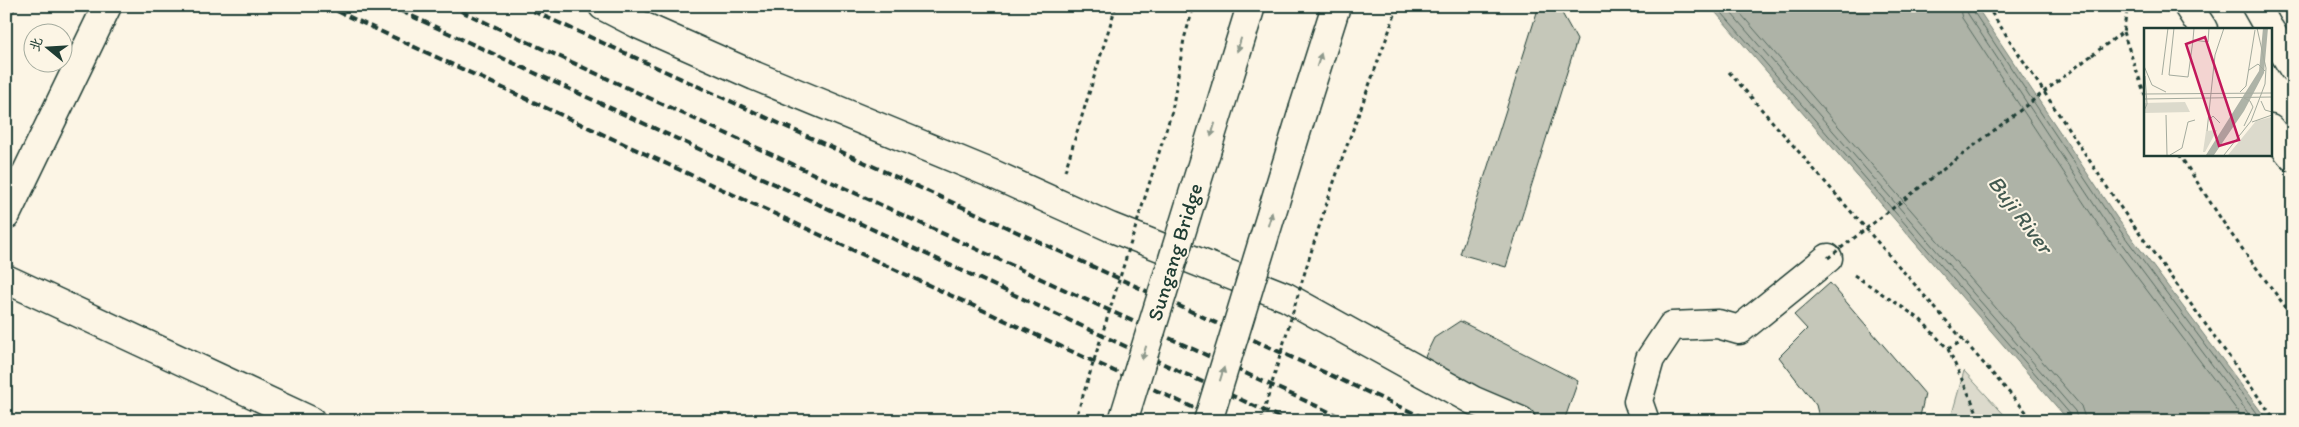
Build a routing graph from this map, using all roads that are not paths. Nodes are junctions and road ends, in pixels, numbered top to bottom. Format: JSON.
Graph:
{"nodes":[{"id":1,"x":107,"y":6,"type":"edge"},
{"id":2,"x":603,"y":6,"type":"edge"},
{"id":3,"x":1251,"y":6,"type":"edge"},
{"id":4,"x":1336,"y":6,"type":"edge"},
{"id":5,"x":2188,"y":6,"type":"edge"},
{"id":6,"x":2256,"y":6,"type":"edge"},
{"id":7,"x":2202,"y":28,"type":"edge"},
{"id":8,"x":2269,"y":28,"type":"edge"},
{"id":9,"x":2272,"y":33,"type":"edge"},
{"id":10,"x":2293,"y":68,"type":"edge"},
{"id":11,"x":2272,"y":131,"type":"edge"},
{"id":12,"x":2293,"y":157,"type":"edge"},
{"id":13,"x":6,"y":214,"type":"edge"},
{"id":14,"x":1832,"y":260,"type":"road end"},
{"id":15,"x":6,"y":280,"type":"edge"},
{"id":16,"x":311,"y":421,"type":"edge"},
{"id":17,"x":1123,"y":421,"type":"edge"},
{"id":18,"x":1208,"y":421,"type":"edge"},
{"id":19,"x":1521,"y":421,"type":"edge"},
{"id":20,"x":1645,"y":421,"type":"edge"}],
"edges":[{"from":1,"to":13,"type":"main road"},
{"from":2,"to":19,"type":"main road"},
{"from":3,"to":17,"type":"main road","name":"Sungang Bridge","one_way":true,"bridge":true},
{"from":18,"to":4,"type":"main road","one_way":true,"bridge":true},
{"from":5,"to":7,"type":"main road"},
{"from":6,"to":8,"type":"main road"},
{"from":9,"to":10,"type":"main road"},
{"from":11,"to":12,"type":"main road"},
{"from":14,"to":20,"type":"main road"},
{"from":15,"to":16,"type":"main road"}]}
